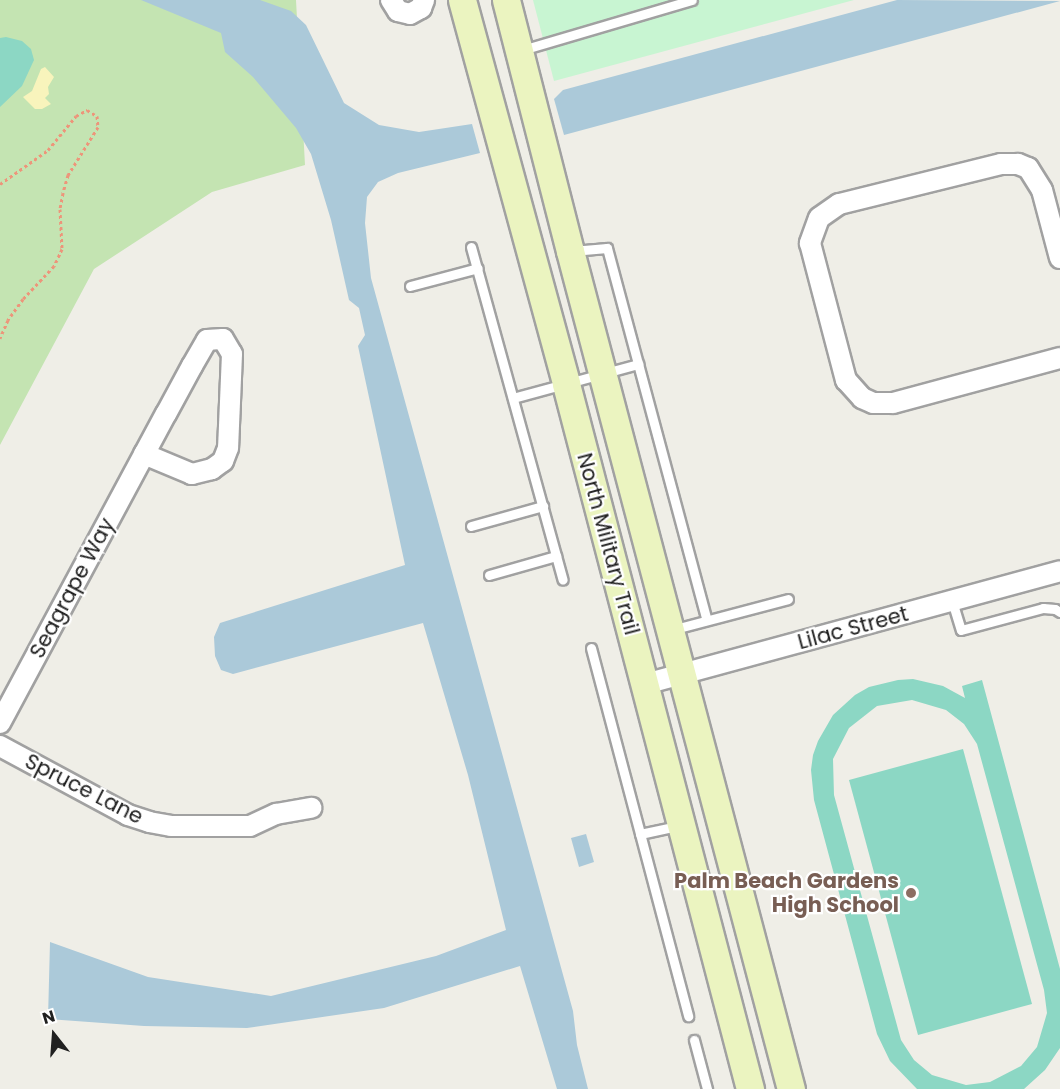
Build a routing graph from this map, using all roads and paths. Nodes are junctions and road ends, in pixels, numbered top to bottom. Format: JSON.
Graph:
{"nodes":[{"id":1,"x":391,"y":0,"type":"edge"},
{"id":2,"x":424,"y":0,"type":"edge"},
{"id":3,"x":462,"y":0,"type":"edge"},
{"id":4,"x":506,"y":0,"type":"edge"},
{"id":5,"x":692,"y":0,"type":"edge"},
{"id":6,"x":520,"y":50,"type":"junction"},
{"id":7,"x":0,"y":184,"type":"edge"},
{"id":8,"x":471,"y":247,"type":"dead end"},
{"id":9,"x":570,"y":251,"type":"junction"},
{"id":10,"x":1060,"y":258,"type":"edge"},
{"id":11,"x":478,"y":268,"type":"junction"},
{"id":12,"x":410,"y":286,"type":"dead end"},
{"id":13,"x":0,"y":338,"type":"edge"},
{"id":14,"x":1060,"y":358,"type":"edge"},
{"id":15,"x":638,"y":364,"type":"junction"},
{"id":16,"x":603,"y":372,"type":"junction"},
{"id":17,"x":566,"y":384,"type":"junction"},
{"id":18,"x":513,"y":398,"type":"junction"},
{"id":19,"x":144,"y":454,"type":"junction"},
{"id":20,"x":543,"y":506,"type":"junction"},
{"id":21,"x":471,"y":526,"type":"dead end"},
{"id":22,"x":556,"y":556,"type":"junction"},
{"id":23,"x":1060,"y":571,"type":"edge"},
{"id":24,"x":489,"y":575,"type":"dead end"},
{"id":25,"x":563,"y":580,"type":"dead end"},
{"id":26,"x":788,"y":599,"type":"dead end"},
{"id":27,"x":952,"y":601,"type":"junction"},
{"id":28,"x":1060,"y":612,"type":"edge"},
{"id":29,"x":707,"y":620,"type":"junction"},
{"id":30,"x":669,"y":630,"type":"junction"},
{"id":31,"x":591,"y":648,"type":"dead end"},
{"id":32,"x":681,"y":674,"type":"junction"},
{"id":33,"x":645,"y":684,"type":"junction"},
{"id":34,"x":0,"y":723,"type":"edge"},
{"id":35,"x":0,"y":746,"type":"edge"},
{"id":36,"x":311,"y":808,"type":"dead end"},
{"id":37,"x":682,"y":825,"type":"junction"},
{"id":38,"x":640,"y":834,"type":"junction"},
{"id":39,"x":688,"y":1016,"type":"dead end"},
{"id":40,"x":694,"y":1040,"type":"dead end"},
{"id":41,"x":707,"y":1089,"type":"edge"},
{"id":42,"x":750,"y":1089,"type":"edge"},
{"id":43,"x":791,"y":1089,"type":"edge"}],
"edges":[{"from":1,"to":2,"type":"street"},
{"from":3,"to":17,"type":"main road","name":"North Military Trail"},
{"from":4,"to":6,"type":"main road","name":"North Military Trail"},
{"from":5,"to":6,"type":"lane"},
{"from":6,"to":9,"type":"main road","name":"North Military Trail"},
{"from":7,"to":13,"type":"path"},
{"from":8,"to":11,"type":"lane"},
{"from":9,"to":15,"type":"lane"},
{"from":9,"to":16,"type":"main road","name":"North Military Trail"},
{"from":10,"to":14,"type":"street"},
{"from":11,"to":12,"type":"lane"},
{"from":11,"to":18,"type":"lane"},
{"from":15,"to":16,"type":"lane"},
{"from":15,"to":29,"type":"lane"},
{"from":16,"to":17,"type":"lane"},
{"from":16,"to":30,"type":"main road","name":"North Military Trail"},
{"from":17,"to":18,"type":"lane"},
{"from":17,"to":33,"type":"main road","name":"North Military Trail"},
{"from":18,"to":20,"type":"lane"},
{"from":19,"to":19,"type":"street","name":"Seagrape Way"},
{"from":19,"to":34,"type":"street","name":"Seagrape Way"},
{"from":20,"to":21,"type":"lane"},
{"from":20,"to":22,"type":"lane"},
{"from":22,"to":24,"type":"lane"},
{"from":22,"to":25,"type":"lane"},
{"from":23,"to":27,"type":"street","name":"Lilac Street"},
{"from":26,"to":29,"type":"lane"},
{"from":27,"to":28,"type":"lane"},
{"from":27,"to":32,"type":"street","name":"Lilac Street"},
{"from":29,"to":30,"type":"lane"},
{"from":30,"to":32,"type":"main road","name":"North Military Trail"},
{"from":31,"to":38,"type":"lane"},
{"from":32,"to":33,"type":"street","name":"Lilac Street"},
{"from":32,"to":43,"type":"main road","name":"North Military Trail"},
{"from":33,"to":37,"type":"main road","name":"North Military Trail"},
{"from":35,"to":36,"type":"street","name":"Spruce Lane"},
{"from":37,"to":38,"type":"lane"},
{"from":37,"to":42,"type":"main road","name":"North Military Trail"},
{"from":38,"to":39,"type":"lane"},
{"from":40,"to":41,"type":"lane"}]}
